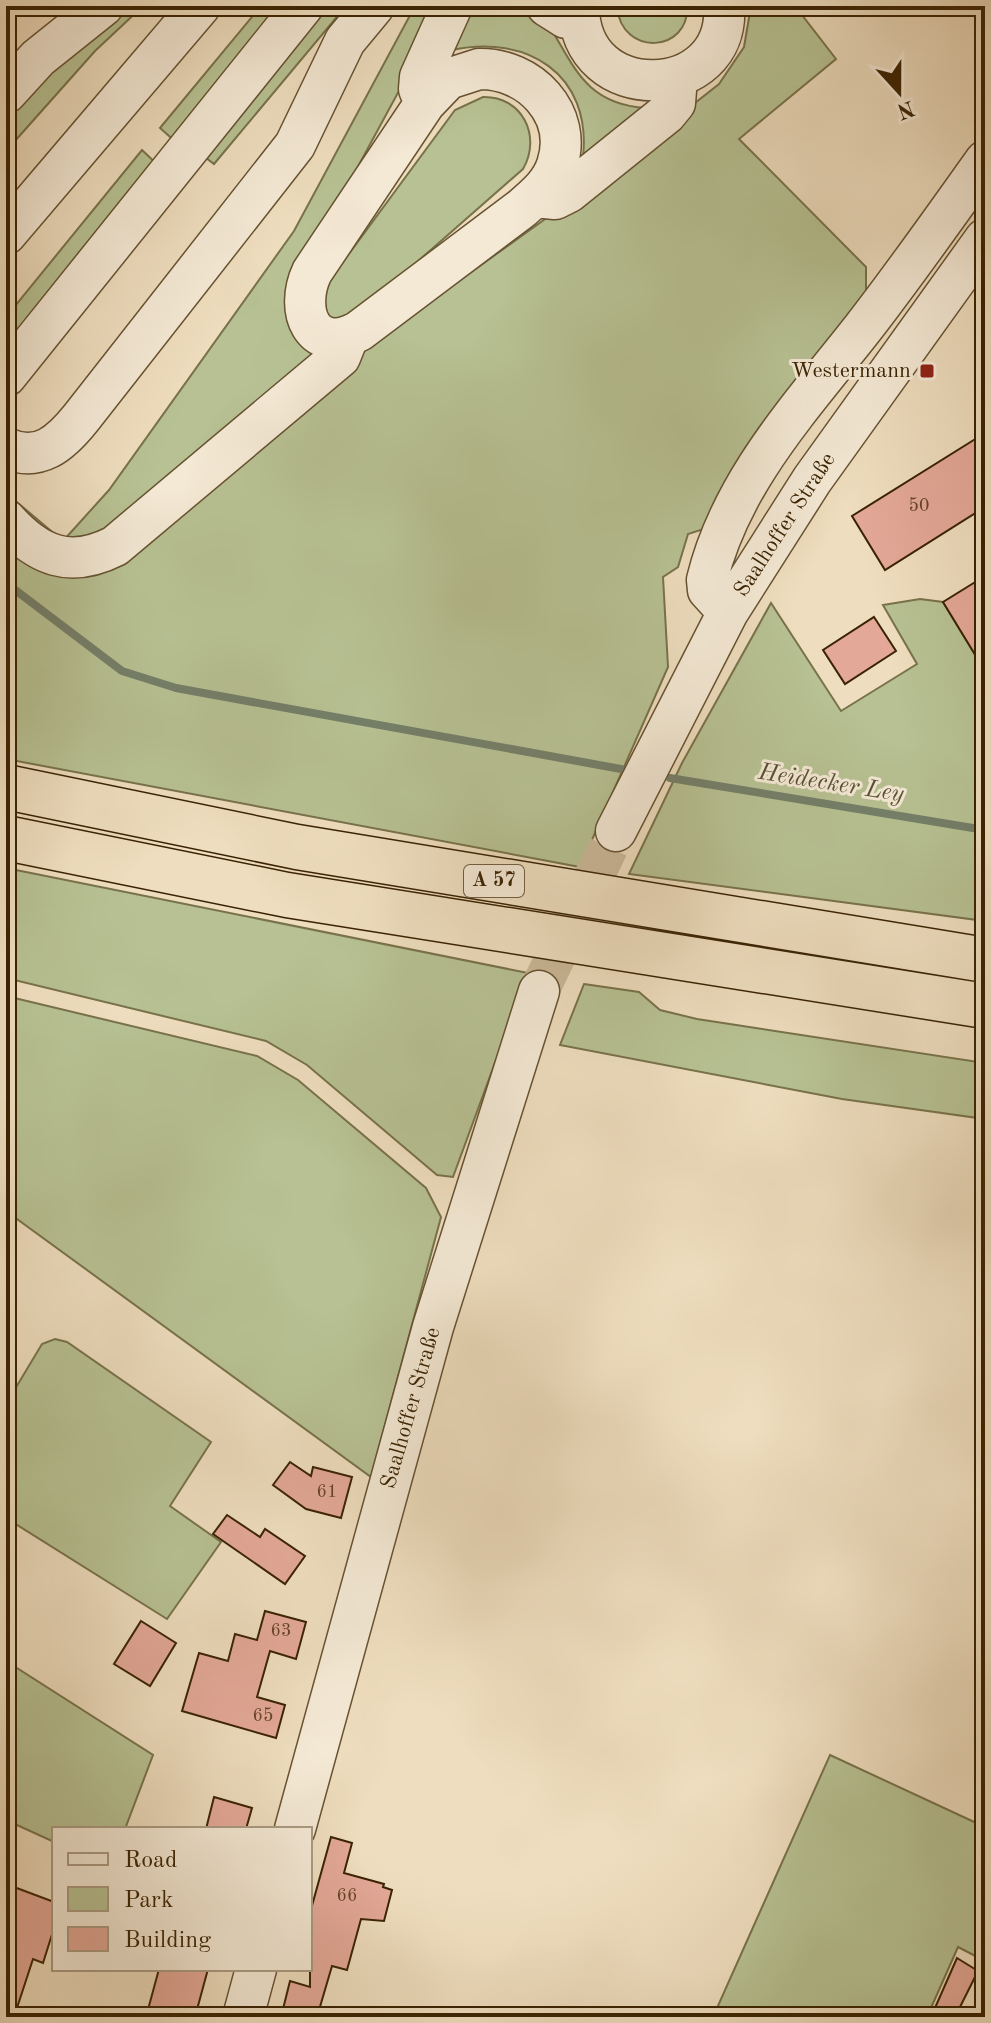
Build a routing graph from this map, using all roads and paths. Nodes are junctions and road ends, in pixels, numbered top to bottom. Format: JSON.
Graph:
{"nodes":[{"id":1,"x":103,"y":6,"type":"edge"},
{"id":2,"x":200,"y":6,"type":"edge"},
{"id":3,"x":303,"y":6,"type":"edge"},
{"id":4,"x":374,"y":6,"type":"edge"},
{"id":5,"x":452,"y":6,"type":"edge"},
{"id":6,"x":724,"y":6,"type":"edge"},
{"id":7,"x":568,"y":10,"type":"edge"},
{"id":8,"x":677,"y":77,"type":"junction"},
{"id":9,"x":6,"y":93,"type":"edge"},
{"id":10,"x":425,"y":103,"type":"junction"},
{"id":11,"x":985,"y":161,"type":"edge"},
{"id":12,"x":536,"y":197,"type":"junction"},
{"id":13,"x":6,"y":234,"type":"edge"},
{"id":14,"x":985,"y":239,"type":"edge"},
{"id":15,"x":348,"y":337,"type":"junction"},
{"id":16,"x":6,"y":376,"type":"edge"},
{"id":17,"x":6,"y":448,"type":"edge"},
{"id":18,"x":6,"y":520,"type":"edge"},
{"id":19,"x":728,"y":612,"type":"junction"},
{"id":20,"x":6,"y":787,"type":"edge"},
{"id":21,"x":616,"y":831,"type":"tunnel mouth"},
{"id":22,"x":6,"y":838,"type":"edge"},
{"id":23,"x":985,"y":960,"type":"edge"},
{"id":24,"x":539,"y":991,"type":"tunnel mouth"},
{"id":25,"x":985,"y":1006,"type":"edge"},
{"id":26,"x":296,"y":1827,"type":"edge"},
{"id":27,"x":255,"y":1971,"type":"edge"},
{"id":28,"x":243,"y":2017,"type":"edge"}],
"edges":[{"from":1,"to":9,"type":"street"},
{"from":2,"to":13,"type":"street"},
{"from":3,"to":16,"type":"street"},
{"from":4,"to":17,"type":"street"},
{"from":5,"to":10,"type":"street"},
{"from":6,"to":8,"type":"street"},
{"from":7,"to":8,"type":"street"},
{"from":8,"to":12,"type":"street"},
{"from":10,"to":12,"type":"street"},
{"from":10,"to":15,"type":"street"},
{"from":11,"to":19,"type":"street"},
{"from":12,"to":15,"type":"street"},
{"from":14,"to":19,"type":"street","name":"Saalhoffer Straße"},
{"from":15,"to":18,"type":"street"},
{"from":19,"to":21,"type":"street","name":"Saalhoffer Straße"},
{"from":20,"to":23,"type":"highway","number":"A 57"},
{"from":22,"to":25,"type":"highway","number":"A 57"},
{"from":24,"to":26,"type":"street","name":"Saalhoffer Straße"},
{"from":27,"to":28,"type":"street"}]}
